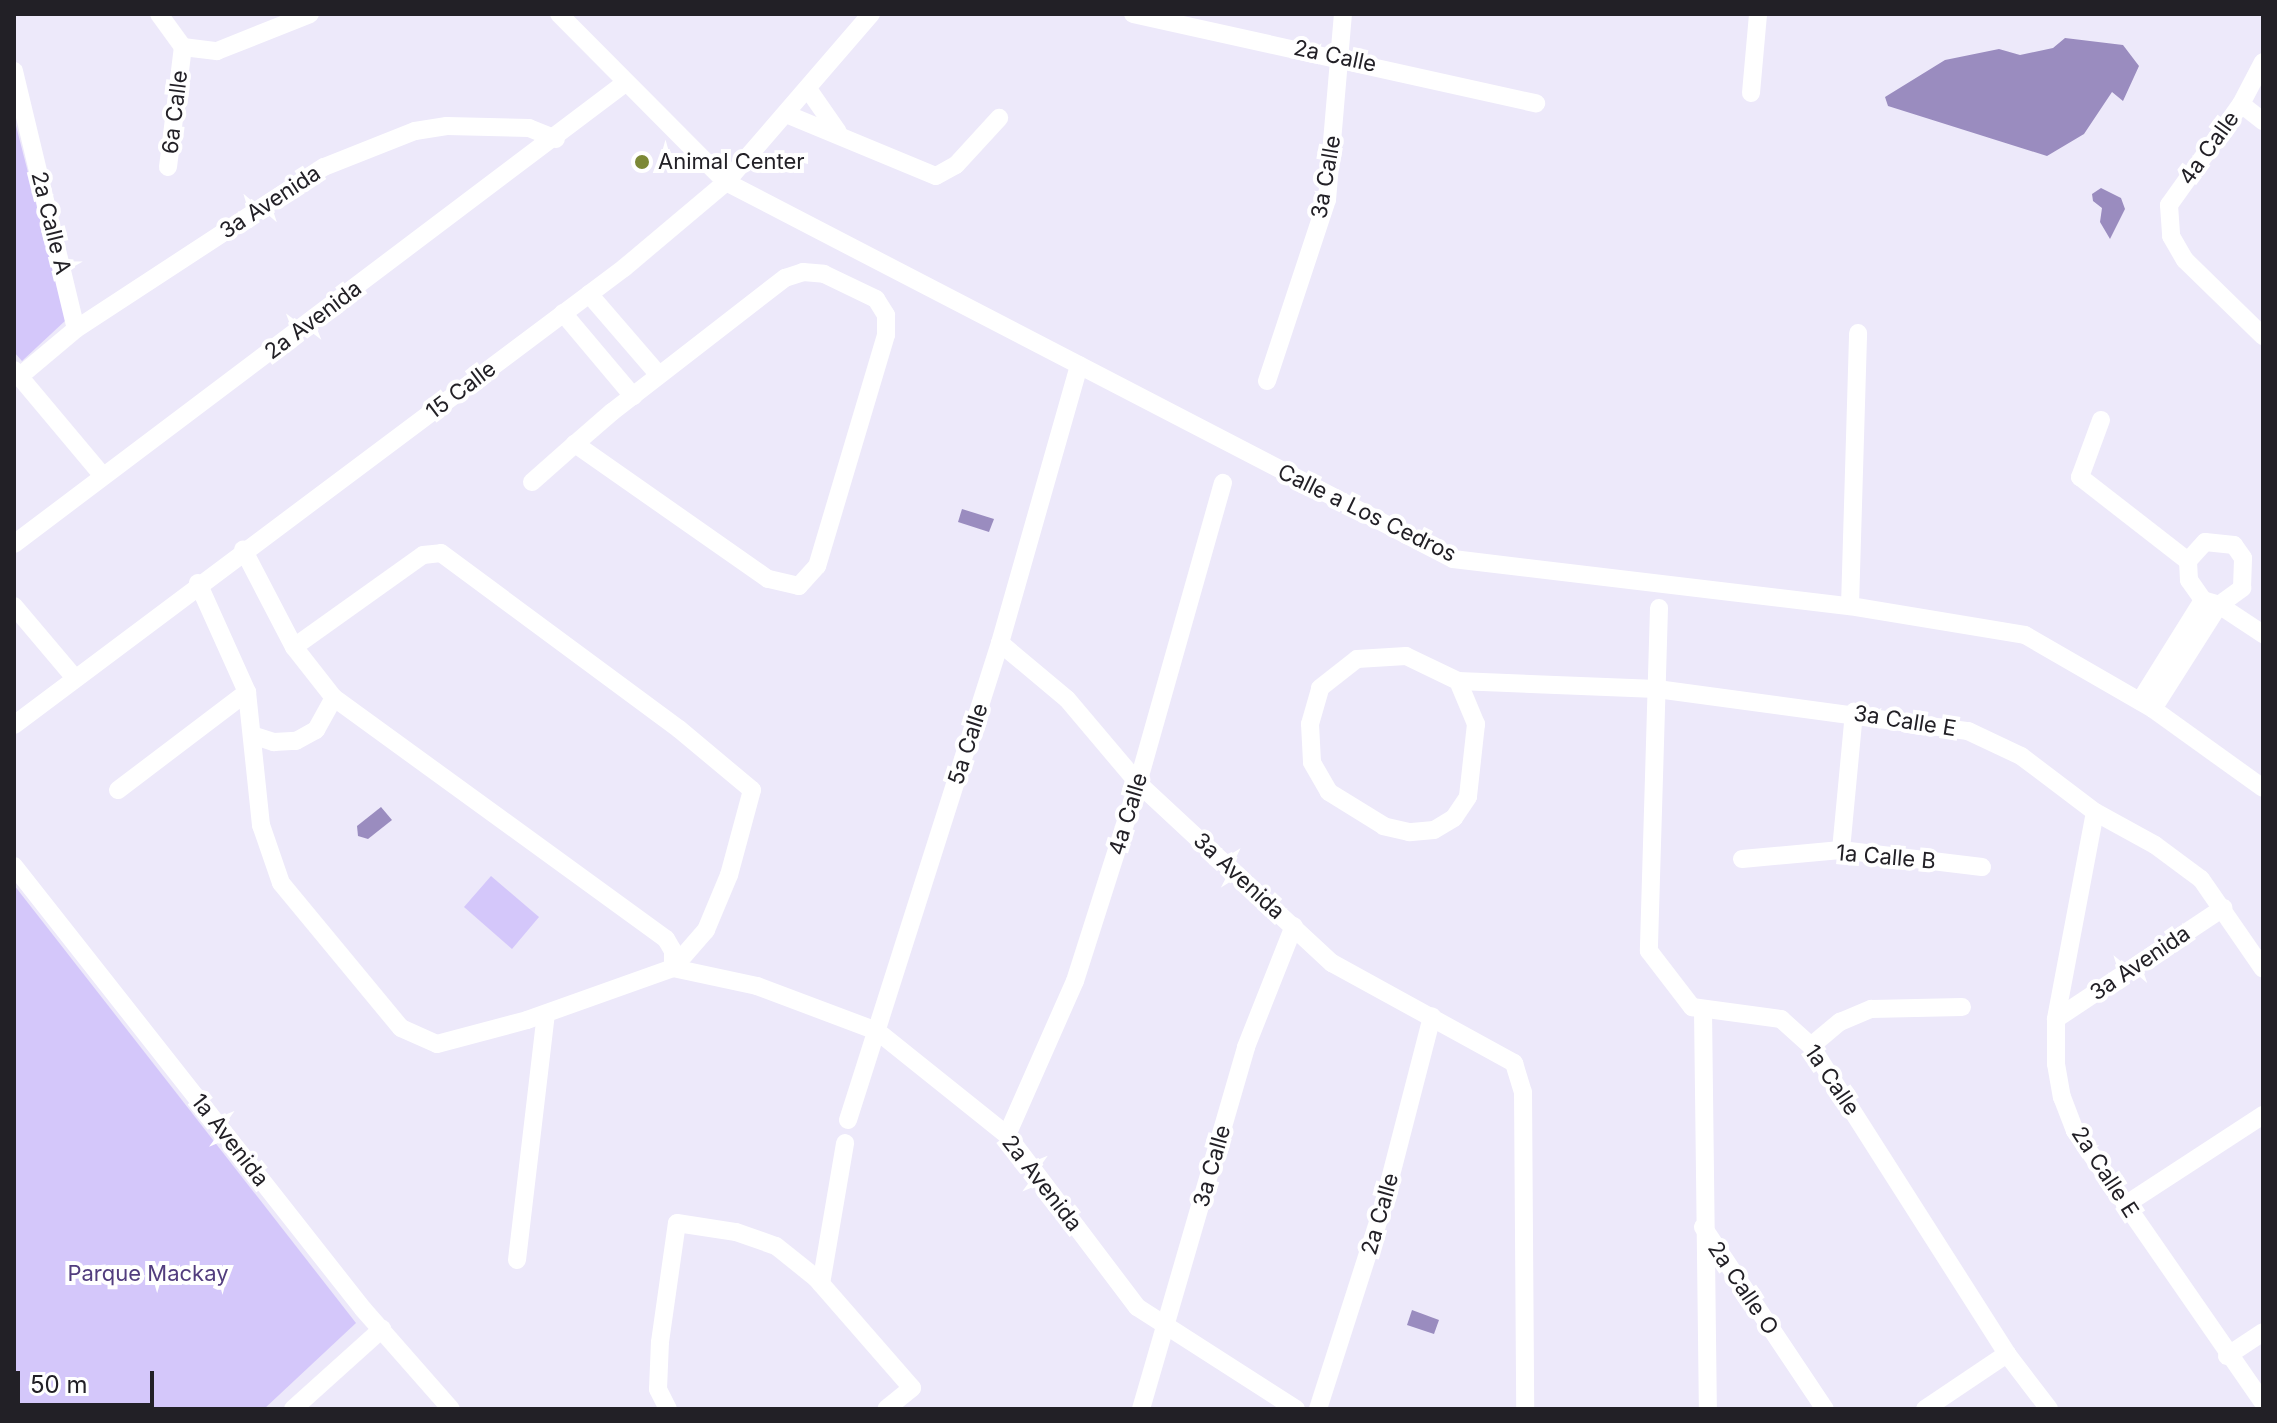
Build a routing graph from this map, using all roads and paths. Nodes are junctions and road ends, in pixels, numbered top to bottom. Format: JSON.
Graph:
{"nodes":[{"id":1,"x":159,"y":14,"type":"edge"},
{"id":2,"x":310,"y":14,"type":"edge"},
{"id":3,"x":871,"y":14,"type":"edge"},
{"id":4,"x":1133,"y":14,"type":"edge"},
{"id":5,"x":1343,"y":14,"type":"edge"},
{"id":6,"x":1758,"y":14,"type":"edge"},
{"id":7,"x":563,"y":15,"type":"edge"},
{"id":8,"x":183,"y":47,"type":"junction"},
{"id":9,"x":1343,"y":56,"type":"junction"},
{"id":10,"x":2263,"y":62,"type":"edge"},
{"id":11,"x":14,"y":71,"type":"edge"},
{"id":12,"x":808,"y":89,"type":"junction"},
{"id":13,"x":618,"y":90,"type":"junction"},
{"id":14,"x":1751,"y":93,"type":"dead end"},
{"id":15,"x":1536,"y":103,"type":"dead end"},
{"id":16,"x":2241,"y":104,"type":"junction"},
{"id":17,"x":786,"y":114,"type":"junction"},
{"id":18,"x":999,"y":118,"type":"dead end"},
{"id":19,"x":2263,"y":121,"type":"edge"},
{"id":20,"x":838,"y":132,"type":"junction"},
{"id":21,"x":556,"y":139,"type":"junction"},
{"id":22,"x":168,"y":167,"type":"dead end"},
{"id":23,"x":726,"y":182,"type":"junction"},
{"id":24,"x":589,"y":294,"type":"junction"},
{"id":25,"x":563,"y":313,"type":"junction"},
{"id":26,"x":76,"y":329,"type":"junction"},
{"id":27,"x":1858,"y":333,"type":"dead end"},
{"id":28,"x":2263,"y":336,"type":"edge"},
{"id":29,"x":1079,"y":365,"type":"junction"},
{"id":30,"x":17,"y":373,"type":"edge"},
{"id":31,"x":659,"y":375,"type":"junction"},
{"id":32,"x":1267,"y":381,"type":"dead end"},
{"id":33,"x":633,"y":396,"type":"junction"},
{"id":34,"x":2101,"y":420,"type":"dead end"},
{"id":35,"x":575,"y":444,"type":"junction"},
{"id":36,"x":103,"y":476,"type":"junction"},
{"id":37,"x":532,"y":482,"type":"dead end"},
{"id":38,"x":1223,"y":483,"type":"dead end"},
{"id":39,"x":14,"y":544,"type":"edge"},
{"id":40,"x":243,"y":549,"type":"junction"},
{"id":41,"x":2188,"y":561,"type":"junction"},
{"id":42,"x":198,"y":583,"type":"junction"},
{"id":43,"x":2211,"y":603,"type":"junction"},
{"id":44,"x":14,"y":606,"type":"edge"},
{"id":45,"x":1850,"y":606,"type":"junction"},
{"id":46,"x":1659,"y":608,"type":"dead end"},
{"id":47,"x":2263,"y":634,"type":"edge"},
{"id":48,"x":1000,"y":643,"type":"junction"},
{"id":49,"x":294,"y":647,"type":"junction"},
{"id":50,"x":74,"y":677,"type":"junction"},
{"id":51,"x":1458,"y":681,"type":"junction"},
{"id":52,"x":1657,"y":689,"type":"junction"},
{"id":53,"x":247,"y":692,"type":"junction"},
{"id":54,"x":334,"y":698,"type":"junction"},
{"id":55,"x":2146,"y":705,"type":"junction"},
{"id":56,"x":1854,"y":712,"type":"junction"},
{"id":57,"x":14,"y":725,"type":"edge"},
{"id":58,"x":252,"y":735,"type":"junction"},
{"id":59,"x":1138,"y":783,"type":"junction"},
{"id":60,"x":2263,"y":788,"type":"edge"},
{"id":61,"x":118,"y":790,"type":"dead end"},
{"id":62,"x":2095,"y":812,"type":"junction"},
{"id":63,"x":1841,"y":850,"type":"junction"},
{"id":64,"x":1742,"y":859,"type":"dead end"},
{"id":65,"x":14,"y":866,"type":"edge"},
{"id":66,"x":1982,"y":867,"type":"dead end"},
{"id":67,"x":2223,"y":908,"type":"junction"},
{"id":68,"x":1294,"y":926,"type":"junction"},
{"id":69,"x":673,"y":968,"type":"junction"},
{"id":70,"x":2263,"y":969,"type":"edge"},
{"id":71,"x":1962,"y":1007,"type":"dead end"},
{"id":72,"x":1703,"y":1010,"type":"junction"},
{"id":73,"x":546,"y":1014,"type":"junction"},
{"id":74,"x":1432,"y":1016,"type":"junction"},
{"id":75,"x":2056,"y":1019,"type":"junction"},
{"id":76,"x":877,"y":1031,"type":"junction"},
{"id":77,"x":1811,"y":1046,"type":"junction"},
{"id":78,"x":2263,"y":1115,"type":"edge"},
{"id":79,"x":848,"y":1120,"type":"dead end"},
{"id":80,"x":1007,"y":1135,"type":"junction"},
{"id":81,"x":845,"y":1143,"type":"dead end"},
{"id":82,"x":2125,"y":1205,"type":"junction"},
{"id":83,"x":1703,"y":1227,"type":"junction"},
{"id":84,"x":517,"y":1260,"type":"dead end"},
{"id":85,"x":821,"y":1284,"type":"junction"},
{"id":86,"x":1166,"y":1327,"type":"junction"},
{"id":87,"x":382,"y":1329,"type":"junction"},
{"id":88,"x":2263,"y":1332,"type":"edge"},
{"id":89,"x":2007,"y":1354,"type":"junction"},
{"id":90,"x":2227,"y":1356,"type":"junction"},
{"id":91,"x":2263,"y":1403,"type":"edge"},
{"id":92,"x":293,"y":1409,"type":"edge"},
{"id":93,"x":451,"y":1409,"type":"edge"},
{"id":94,"x":668,"y":1409,"type":"edge"},
{"id":95,"x":886,"y":1409,"type":"edge"},
{"id":96,"x":1141,"y":1409,"type":"edge"},
{"id":97,"x":1296,"y":1409,"type":"edge"},
{"id":98,"x":1318,"y":1409,"type":"edge"},
{"id":99,"x":1525,"y":1409,"type":"edge"},
{"id":100,"x":1708,"y":1409,"type":"edge"},
{"id":101,"x":1825,"y":1409,"type":"edge"},
{"id":102,"x":1925,"y":1409,"type":"edge"},
{"id":103,"x":2049,"y":1409,"type":"edge"}],
"edges":[{"from":1,"to":8,"type":"street"},
{"from":2,"to":8,"type":"street","name":"6a Calle"},
{"from":3,"to":12,"type":"street","name":"15 Calle"},
{"from":4,"to":9,"type":"street","name":"2a Calle"},
{"from":5,"to":9,"type":"street","name":"3a Calle"},
{"from":6,"to":14,"type":"street"},
{"from":7,"to":13,"type":"street","name":"Calle a Los Cedros"},
{"from":8,"to":22,"type":"street","name":"6a Calle"},
{"from":9,"to":15,"type":"street","name":"2a Calle"},
{"from":9,"to":32,"type":"street","name":"3a Calle"},
{"from":10,"to":16,"type":"street","name":"4a Calle"},
{"from":11,"to":26,"type":"street","name":"2a Calle A"},
{"from":12,"to":17,"type":"street","name":"15 Calle"},
{"from":12,"to":20,"type":"street"},
{"from":13,"to":21,"type":"street","name":"2a Avenida"},
{"from":13,"to":23,"type":"street","name":"Calle a Los Cedros"},
{"from":16,"to":19,"type":"street"},
{"from":16,"to":28,"type":"street","name":"4a Calle"},
{"from":17,"to":20,"type":"street"},
{"from":17,"to":23,"type":"street","name":"15 Calle"},
{"from":18,"to":20,"type":"street"},
{"from":21,"to":26,"type":"street","name":"3a Avenida"},
{"from":21,"to":36,"type":"street","name":"2a Avenida"},
{"from":23,"to":24,"type":"street","name":"15 Calle"},
{"from":23,"to":29,"type":"street","name":"Calle a Los Cedros"},
{"from":24,"to":25,"type":"street","name":"15 Calle"},
{"from":24,"to":31,"type":"street"},
{"from":25,"to":33,"type":"street"},
{"from":25,"to":40,"type":"street","name":"15 Calle"},
{"from":26,"to":30,"type":"street","name":"3a Avenida"},
{"from":27,"to":45,"type":"street"},
{"from":29,"to":45,"type":"street","name":"Calle a Los Cedros"},
{"from":29,"to":48,"type":"street","name":"5a Calle"},
{"from":30,"to":36,"type":"street"},
{"from":31,"to":33,"type":"street"},
{"from":31,"to":35,"type":"street"},
{"from":33,"to":35,"type":"street"},
{"from":34,"to":41,"type":"street"},
{"from":35,"to":37,"type":"street"},
{"from":36,"to":39,"type":"street","name":"2a Avenida"},
{"from":38,"to":59,"type":"street","name":"4a Calle"},
{"from":40,"to":42,"type":"street","name":"15 Calle"},
{"from":40,"to":49,"type":"street"},
{"from":41,"to":43,"type":"street"},
{"from":41,"to":43,"type":"street"},
{"from":42,"to":50,"type":"street","name":"15 Calle"},
{"from":42,"to":53,"type":"street"},
{"from":43,"to":47,"type":"street"},
{"from":43,"to":55,"type":"street"},
{"from":44,"to":50,"type":"street"},
{"from":45,"to":55,"type":"street","name":"Calle a Los Cedros"},
{"from":46,"to":52,"type":"street"},
{"from":48,"to":59,"type":"street","name":"3a Avenida"},
{"from":48,"to":76,"type":"street","name":"5a Calle"},
{"from":49,"to":54,"type":"street"},
{"from":49,"to":69,"type":"street"},
{"from":50,"to":57,"type":"street","name":"15 Calle"},
{"from":51,"to":51,"type":"street"},
{"from":51,"to":52,"type":"street","name":"3a Calle E"},
{"from":52,"to":56,"type":"street","name":"3a Calle E"},
{"from":52,"to":72,"type":"street"},
{"from":53,"to":58,"type":"street"},
{"from":53,"to":61,"type":"street"},
{"from":54,"to":58,"type":"street"},
{"from":54,"to":69,"type":"street"},
{"from":55,"to":60,"type":"street","name":"Calle a Los Cedros"},
{"from":56,"to":62,"type":"street","name":"3a Calle E"},
{"from":56,"to":63,"type":"street"},
{"from":58,"to":73,"type":"street"},
{"from":59,"to":68,"type":"street","name":"3a Avenida"},
{"from":59,"to":80,"type":"street","name":"4a Calle"},
{"from":62,"to":67,"type":"street","name":"3a Calle E"},
{"from":62,"to":75,"type":"street","name":"2a Calle E"},
{"from":63,"to":64,"type":"street","name":"1a Calle B"},
{"from":63,"to":66,"type":"street","name":"1a Calle B"},
{"from":65,"to":87,"type":"street","name":"1a Avenida"},
{"from":67,"to":70,"type":"street","name":"3a Calle E"},
{"from":67,"to":75,"type":"street","name":"3a Avenida"},
{"from":68,"to":74,"type":"street","name":"3a Avenida"},
{"from":68,"to":86,"type":"street","name":"3a Calle"},
{"from":69,"to":73,"type":"street"},
{"from":69,"to":76,"type":"street","name":"2a Avenida"},
{"from":71,"to":77,"type":"street"},
{"from":72,"to":77,"type":"street","name":"1a Calle"},
{"from":72,"to":83,"type":"street","name":"2a Calle O"},
{"from":73,"to":84,"type":"street"},
{"from":74,"to":98,"type":"street","name":"2a Calle"},
{"from":74,"to":99,"type":"street","name":"3a Avenida"},
{"from":75,"to":82,"type":"street","name":"2a Calle E"},
{"from":76,"to":79,"type":"street","name":"5a Calle"},
{"from":76,"to":80,"type":"street","name":"2a Avenida"},
{"from":77,"to":89,"type":"street","name":"1a Calle"},
{"from":78,"to":82,"type":"street"},
{"from":80,"to":86,"type":"street","name":"2a Avenida"},
{"from":81,"to":85,"type":"street"},
{"from":82,"to":90,"type":"street","name":"2a Calle E"},
{"from":83,"to":100,"type":"street"},
{"from":83,"to":101,"type":"street","name":"2a Calle O"},
{"from":85,"to":94,"type":"street"},
{"from":85,"to":95,"type":"street"},
{"from":86,"to":96,"type":"street","name":"3a Calle"},
{"from":86,"to":97,"type":"street","name":"2a Avenida"},
{"from":87,"to":92,"type":"street"},
{"from":87,"to":93,"type":"street","name":"1a Avenida"},
{"from":88,"to":90,"type":"street"},
{"from":89,"to":102,"type":"street"},
{"from":89,"to":103,"type":"street","name":"1a Calle"},
{"from":90,"to":91,"type":"street","name":"2a Calle E"}]}
